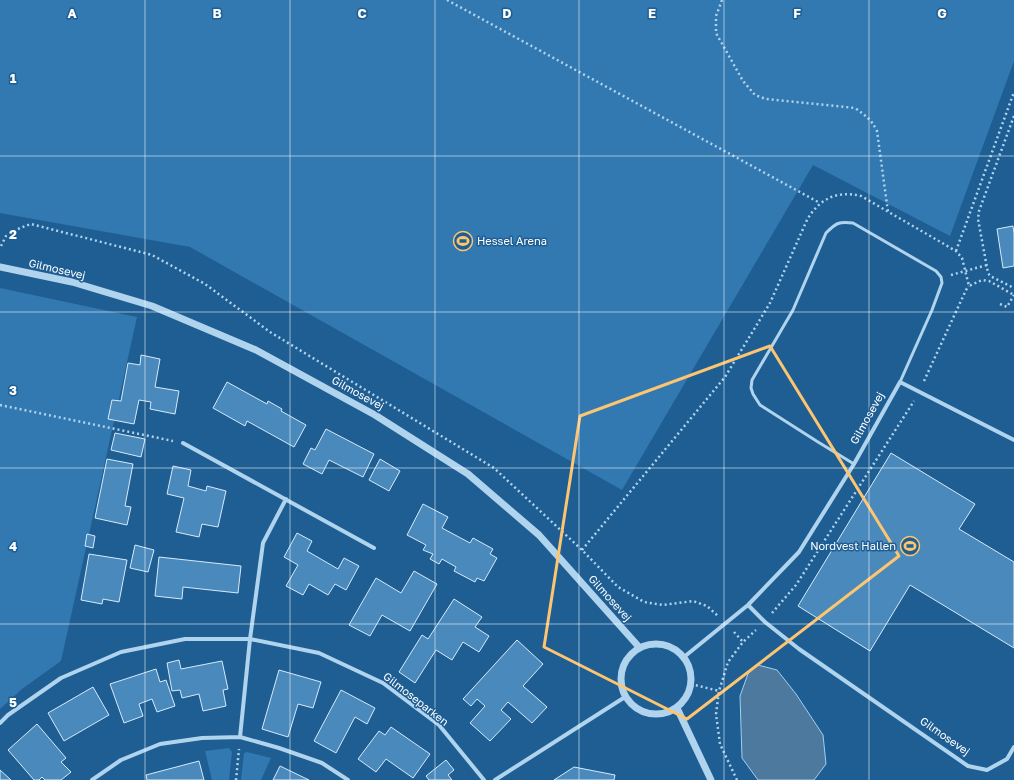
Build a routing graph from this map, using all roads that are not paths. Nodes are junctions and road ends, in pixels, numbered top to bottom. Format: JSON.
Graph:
{"nodes":[{"id":1,"x":0,"y":267,"type":"edge"},
{"id":2,"x":900,"y":382,"type":"junction"},
{"id":3,"x":1014,"y":440,"type":"edge"},
{"id":4,"x":183,"y":444,"type":"road end"},
{"id":5,"x":854,"y":464,"type":"junction"},
{"id":6,"x":286,"y":499,"type":"junction"},
{"id":7,"x":374,"y":548,"type":"dead end"},
{"id":8,"x":748,"y":605,"type":"junction"},
{"id":9,"x":250,"y":638,"type":"junction"},
{"id":10,"x":639,"y":647,"type":"junction"},
{"id":11,"x":684,"y":657,"type":"junction"},
{"id":12,"x":625,"y":697,"type":"junction"},
{"id":13,"x":677,"y":708,"type":"junction"},
{"id":14,"x":0,"y":723,"type":"edge"},
{"id":15,"x":240,"y":737,"type":"junction"},
{"id":16,"x":1014,"y":747,"type":"edge"},
{"id":17,"x":92,"y":780,"type":"edge"},
{"id":18,"x":348,"y":780,"type":"edge"},
{"id":19,"x":484,"y":780,"type":"edge"},
{"id":20,"x":495,"y":780,"type":"edge"},
{"id":21,"x":711,"y":780,"type":"edge"}],
"edges":[{"from":1,"to":10,"type":"street","name":"Gilmosevej"},
{"from":2,"to":3,"type":"street"},
{"from":2,"to":5,"type":"street","name":"Gilmosevej"},
{"from":2,"to":5,"type":"lane"},
{"from":4,"to":6,"type":"street"},
{"from":5,"to":8,"type":"street","name":"Gilmosevej"},
{"from":6,"to":7,"type":"street"},
{"from":6,"to":9,"type":"street"},
{"from":8,"to":11,"type":"street","name":"Gilmosevej"},
{"from":8,"to":16,"type":"street","name":"Gilmosevej"},
{"from":9,"to":14,"type":"street","name":"Gilmoseparken"},
{"from":9,"to":15,"type":"street"},
{"from":9,"to":19,"type":"street","name":"Gilmoseparken"},
{"from":10,"to":11,"type":"street"},
{"from":10,"to":12,"type":"street"},
{"from":11,"to":13,"type":"street"},
{"from":12,"to":13,"type":"street"},
{"from":12,"to":20,"type":"street"},
{"from":13,"to":21,"type":"street"},
{"from":15,"to":17,"type":"street"},
{"from":15,"to":18,"type":"street"}]}
